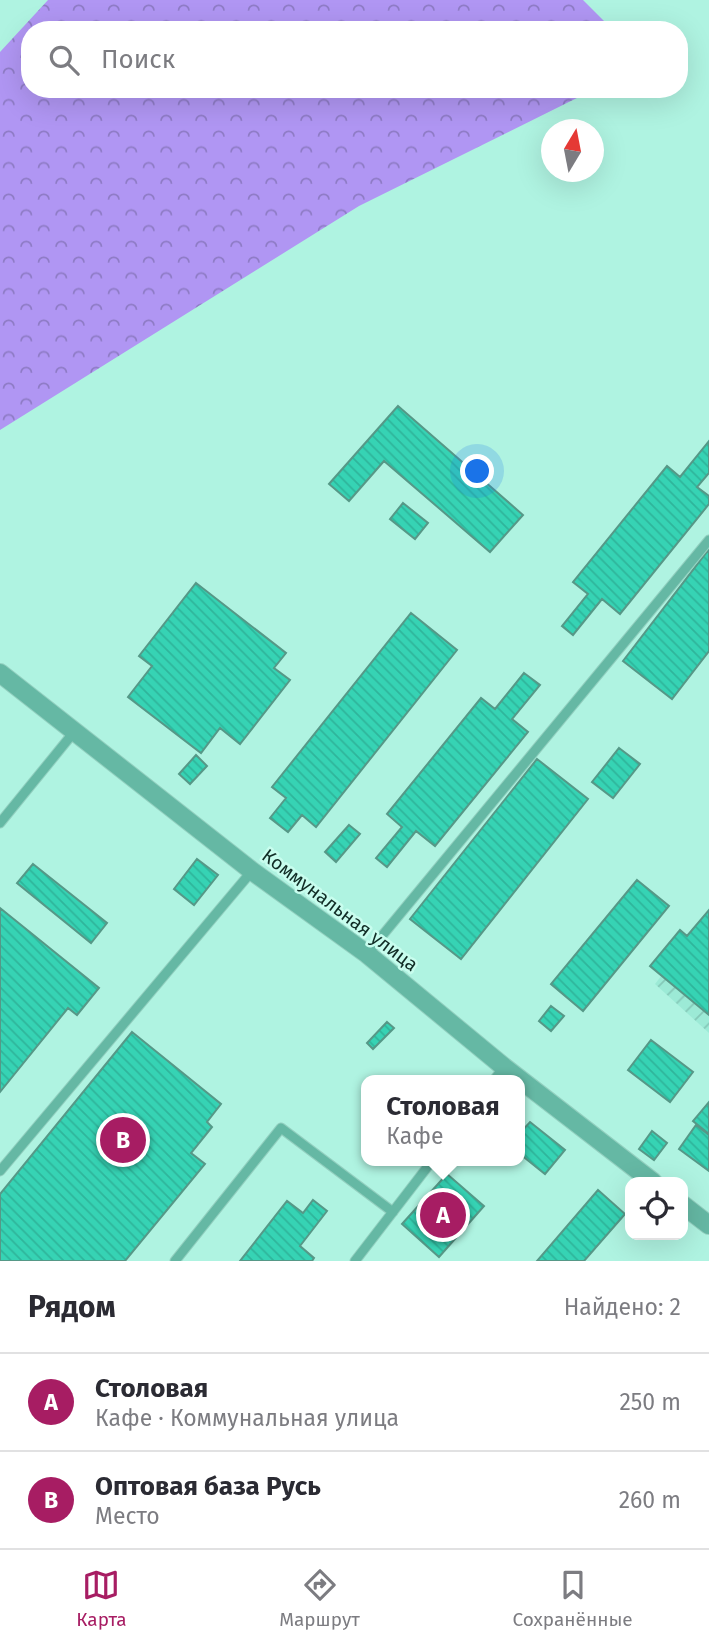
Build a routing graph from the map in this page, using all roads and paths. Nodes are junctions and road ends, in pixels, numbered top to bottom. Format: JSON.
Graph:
{"nodes":[{"id":1,"x":709,"y":540,"type":"edge"},
{"id":2,"x":0,"y":673,"type":"edge"},
{"id":3,"x":74,"y":732,"type":"junction"},
{"id":4,"x":0,"y":823,"type":"edge"},
{"id":5,"x":251,"y":871,"type":"junction"},
{"id":6,"x":367,"y":954,"type":"junction"},
{"id":7,"x":499,"y":1074,"type":"edge"},
{"id":8,"x":525,"y":1092,"type":"edge"},
{"id":9,"x":428,"y":1166,"type":"edge"},
{"id":10,"x":0,"y":1171,"type":"edge"},
{"id":11,"x":646,"y":1177,"type":"edge"},
{"id":12,"x":688,"y":1209,"type":"edge"},
{"id":13,"x":393,"y":1212,"type":"junction"},
{"id":14,"x":709,"y":1225,"type":"edge"},
{"id":15,"x":174,"y":1261,"type":"edge"},
{"id":16,"x":355,"y":1261,"type":"edge"}],
"edges":[{"from":1,"to":6,"type":"lane"},
{"from":2,"to":3,"type":"street","name":"Коммунальная улица"},
{"from":3,"to":4,"type":"lane"},
{"from":3,"to":5,"type":"street","name":"Коммунальная улица"},
{"from":5,"to":6,"type":"street","name":"Коммунальная улица"},
{"from":5,"to":10,"type":"lane"},
{"from":6,"to":7,"type":"street","name":"Коммунальная улица"},
{"from":8,"to":11,"type":"street","name":"Коммунальная улица"},
{"from":9,"to":13,"type":"lane"},
{"from":12,"to":14,"type":"street"},
{"from":13,"to":15,"type":"lane"},
{"from":13,"to":16,"type":"lane"}]}
